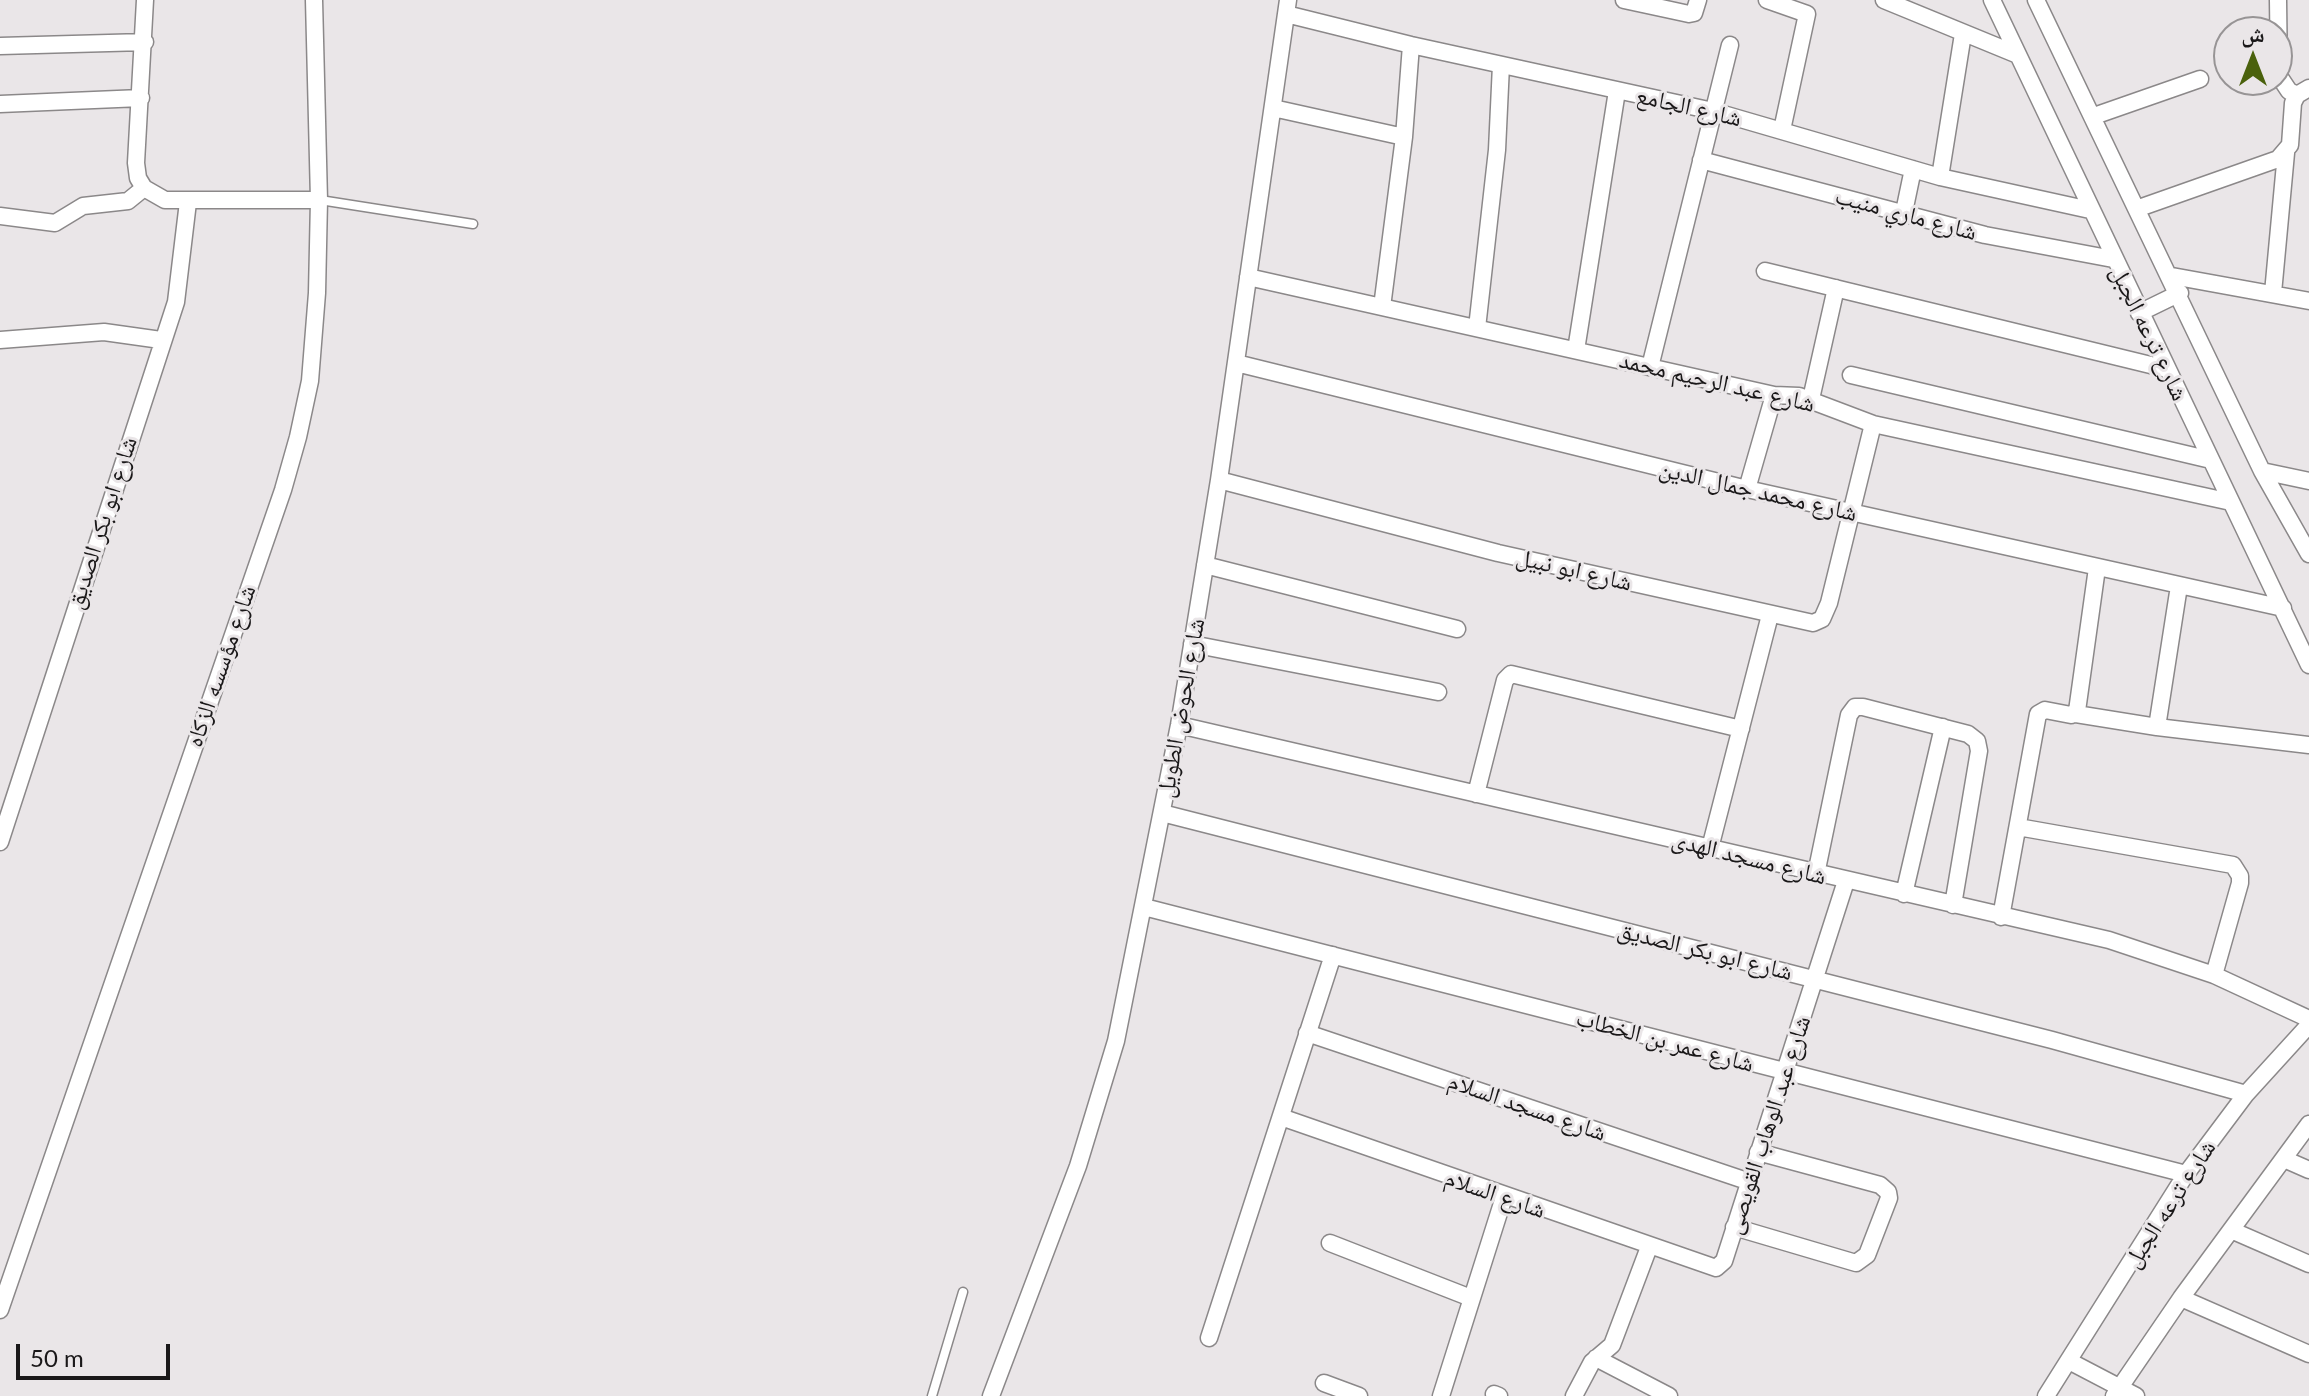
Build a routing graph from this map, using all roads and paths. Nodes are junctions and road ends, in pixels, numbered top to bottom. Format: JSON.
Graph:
{"nodes":[{"id":1,"x":145,"y":0,"type":"edge"},
{"id":2,"x":314,"y":0,"type":"edge"},
{"id":3,"x":1624,"y":0,"type":"edge"},
{"id":4,"x":1698,"y":0,"type":"edge"},
{"id":5,"x":1767,"y":0,"type":"edge"},
{"id":6,"x":1884,"y":0,"type":"edge"},
{"id":7,"x":1992,"y":0,"type":"edge"},
{"id":8,"x":2036,"y":0,"type":"edge"},
{"id":9,"x":2278,"y":0,"type":"edge"},
{"id":10,"x":1784,"y":3,"type":"edge"},
{"id":11,"x":1287,"y":7,"type":"edge"},
{"id":12,"x":1963,"y":34,"type":"junction"},
{"id":13,"x":145,"y":42,"type":"junction"},
{"id":14,"x":1411,"y":45,"type":"junction"},
{"id":15,"x":1730,"y":45,"type":"dead end"},
{"id":16,"x":0,"y":46,"type":"edge"},
{"id":17,"x":2018,"y":55,"type":"junction"},
{"id":18,"x":1501,"y":65,"type":"junction"},
{"id":19,"x":2200,"y":79,"type":"dead end"},
{"id":20,"x":1617,"y":91,"type":"junction"},
{"id":21,"x":2303,"y":92,"type":"edge"},
{"id":22,"x":141,"y":98,"type":"junction"},
{"id":23,"x":0,"y":104,"type":"edge"},
{"id":24,"x":1273,"y":108,"type":"junction"},
{"id":25,"x":1713,"y":111,"type":"junction"},
{"id":26,"x":2094,"y":116,"type":"junction"},
{"id":27,"x":1782,"y":130,"type":"junction"},
{"id":28,"x":1404,"y":137,"type":"junction"},
{"id":29,"x":2286,"y":153,"type":"junction"},
{"id":30,"x":1701,"y":160,"type":"junction"},
{"id":31,"x":1913,"y":169,"type":"junction"},
{"id":32,"x":1940,"y":177,"type":"junction"},
{"id":33,"x":144,"y":188,"type":"junction"},
{"id":34,"x":319,"y":200,"type":"junction"},
{"id":35,"x":188,"y":202,"type":"junction"},
{"id":36,"x":2139,"y":208,"type":"junction"},
{"id":37,"x":2090,"y":210,"type":"junction"},
{"id":38,"x":1904,"y":212,"type":"junction"},
{"id":39,"x":0,"y":216,"type":"edge"},
{"id":40,"x":473,"y":224,"type":"dead end"},
{"id":41,"x":2113,"y":259,"type":"junction"},
{"id":42,"x":1765,"y":271,"type":"dead end"},
{"id":43,"x":2172,"y":276,"type":"junction"},
{"id":44,"x":1248,"y":277,"type":"junction"},
{"id":45,"x":1836,"y":288,"type":"junction"},
{"id":46,"x":2180,"y":293,"type":"junction"},
{"id":47,"x":2273,"y":293,"type":"junction"},
{"id":48,"x":2309,"y":301,"type":"edge"},
{"id":49,"x":1382,"y":307,"type":"junction"},
{"id":50,"x":2139,"y":313,"type":"junction"},
{"id":51,"x":1477,"y":328,"type":"junction"},
{"id":52,"x":0,"y":340,"type":"edge"},
{"id":53,"x":161,"y":340,"type":"junction"},
{"id":54,"x":1576,"y":350,"type":"junction"},
{"id":55,"x":1236,"y":363,"type":"junction"},
{"id":56,"x":1650,"y":367,"type":"junction"},
{"id":57,"x":2167,"y":369,"type":"junction"},
{"id":58,"x":1851,"y":375,"type":"dead end"},
{"id":59,"x":1774,"y":395,"type":"junction"},
{"id":60,"x":1811,"y":399,"type":"junction"},
{"id":61,"x":1873,"y":424,"type":"junction"},
{"id":62,"x":2211,"y":460,"type":"junction"},
{"id":63,"x":2262,"y":471,"type":"junction"},
{"id":64,"x":1219,"y":480,"type":"junction"},
{"id":65,"x":2309,"y":481,"type":"edge"},
{"id":66,"x":1747,"y":489,"type":"junction"},
{"id":67,"x":2231,"y":502,"type":"junction"},
{"id":68,"x":1850,"y":513,"type":"junction"},
{"id":69,"x":2309,"y":554,"type":"edge"},
{"id":70,"x":1205,"y":565,"type":"junction"},
{"id":71,"x":2097,"y":568,"type":"junction"},
{"id":72,"x":2179,"y":586,"type":"junction"},
{"id":73,"x":2283,"y":608,"type":"junction"},
{"id":74,"x":1770,"y":615,"type":"junction"},
{"id":75,"x":1457,"y":629,"type":"dead end"},
{"id":76,"x":1192,"y":644,"type":"junction"},
{"id":77,"x":2309,"y":665,"type":"edge"},
{"id":78,"x":1438,"y":692,"type":"dead end"},
{"id":79,"x":2076,"y":714,"type":"junction"},
{"id":80,"x":1179,"y":725,"type":"junction"},
{"id":81,"x":1943,"y":727,"type":"junction"},
{"id":82,"x":2157,"y":727,"type":"junction"},
{"id":83,"x":1741,"y":729,"type":"junction"},
{"id":84,"x":2309,"y":745,"type":"edge"},
{"id":85,"x":1476,"y":794,"type":"junction"},
{"id":86,"x":1162,"y":813,"type":"junction"},
{"id":87,"x":2018,"y":827,"type":"junction"},
{"id":88,"x":0,"y":842,"type":"edge"},
{"id":89,"x":1710,"y":848,"type":"junction"},
{"id":90,"x":1816,"y":874,"type":"junction"},
{"id":91,"x":1846,"y":881,"type":"junction"},
{"id":92,"x":1904,"y":894,"type":"junction"},
{"id":93,"x":1953,"y":905,"type":"junction"},
{"id":94,"x":1144,"y":907,"type":"junction"},
{"id":95,"x":2001,"y":917,"type":"junction"},
{"id":96,"x":1333,"y":955,"type":"junction"},
{"id":97,"x":2214,"y":975,"type":"junction"},
{"id":98,"x":1817,"y":980,"type":"junction"},
{"id":99,"x":2309,"y":1022,"type":"edge"},
{"id":100,"x":1307,"y":1033,"type":"junction"},
{"id":101,"x":1785,"y":1072,"type":"junction"},
{"id":102,"x":2246,"y":1094,"type":"junction"},
{"id":103,"x":1281,"y":1117,"type":"junction"},
{"id":104,"x":2309,"y":1124,"type":"edge"},
{"id":105,"x":1758,"y":1152,"type":"junction"},
{"id":106,"x":2284,"y":1159,"type":"junction"},
{"id":107,"x":2309,"y":1170,"type":"edge"},
{"id":108,"x":2186,"y":1174,"type":"junction"},
{"id":109,"x":1747,"y":1181,"type":"junction"},
{"id":110,"x":1504,"y":1197,"type":"junction"},
{"id":111,"x":1734,"y":1227,"type":"junction"},
{"id":112,"x":2231,"y":1230,"type":"junction"},
{"id":113,"x":1330,"y":1243,"type":"dead end"},
{"id":114,"x":1649,"y":1247,"type":"junction"},
{"id":115,"x":2309,"y":1264,"type":"edge"},
{"id":116,"x":1710,"y":1268,"type":"joint"},
{"id":117,"x":963,"y":1292,"type":"dead end"},
{"id":118,"x":1471,"y":1298,"type":"junction"},
{"id":119,"x":2181,"y":1298,"type":"junction"},
{"id":120,"x":0,"y":1310,"type":"edge"},
{"id":121,"x":1209,"y":1338,"type":"dead end"},
{"id":122,"x":2309,"y":1354,"type":"edge"},
{"id":123,"x":1596,"y":1358,"type":"junction"},
{"id":124,"x":2069,"y":1361,"type":"junction"},
{"id":125,"x":1324,"y":1383,"type":"dead end"},
{"id":126,"x":2117,"y":1392,"type":"edge"},
{"id":127,"x":932,"y":1396,"type":"edge"},
{"id":128,"x":991,"y":1396,"type":"edge"},
{"id":129,"x":1359,"y":1396,"type":"edge"},
{"id":130,"x":1441,"y":1396,"type":"edge"},
{"id":131,"x":1574,"y":1396,"type":"edge"},
{"id":132,"x":1669,"y":1396,"type":"edge"},
{"id":133,"x":2046,"y":1396,"type":"edge"},
{"id":134,"x":2136,"y":1396,"type":"edge"}],
"edges":[{"from":1,"to":13,"type":"street"},
{"from":2,"to":34,"type":"street","name":"شارع مؤسسه الزكاه"},
{"from":3,"to":4,"type":"street"},
{"from":5,"to":10,"type":"street"},
{"from":6,"to":12,"type":"street"},
{"from":7,"to":17,"type":"street","name":"شارع ترعه الجبل"},
{"from":8,"to":26,"type":"street","name":"شارع ترعه الجبل"},
{"from":9,"to":21,"type":"street"},
{"from":10,"to":27,"type":"street"},
{"from":11,"to":14,"type":"street","name":"شارع الجامع"},
{"from":11,"to":24,"type":"street","name":"شارع الحوض الطويل"},
{"from":12,"to":17,"type":"street"},
{"from":12,"to":32,"type":"street"},
{"from":13,"to":16,"type":"street"},
{"from":13,"to":22,"type":"street"},
{"from":14,"to":18,"type":"street","name":"شارع الجامع"},
{"from":14,"to":28,"type":"street"},
{"from":15,"to":25,"type":"street"},
{"from":17,"to":37,"type":"street","name":"شارع ترعه الجبل"},
{"from":18,"to":20,"type":"street","name":"شارع الجامع"},
{"from":18,"to":51,"type":"street"},
{"from":19,"to":26,"type":"street"},
{"from":20,"to":25,"type":"street","name":"شارع الجامع"},
{"from":20,"to":54,"type":"street"},
{"from":21,"to":29,"type":"street"},
{"from":22,"to":23,"type":"street"},
{"from":22,"to":33,"type":"street"},
{"from":24,"to":28,"type":"street"},
{"from":24,"to":44,"type":"street","name":"شارع الحوض الطويل"},
{"from":25,"to":27,"type":"street","name":"شارع الجامع"},
{"from":25,"to":30,"type":"street"},
{"from":26,"to":36,"type":"street","name":"شارع ترعه الجبل"},
{"from":27,"to":31,"type":"street","name":"شارع الجامع"},
{"from":28,"to":49,"type":"street"},
{"from":29,"to":36,"type":"street"},
{"from":29,"to":47,"type":"street"},
{"from":30,"to":38,"type":"street","name":"شارع ماري منيب"},
{"from":30,"to":56,"type":"street"},
{"from":31,"to":32,"type":"street","name":"شارع الجامع"},
{"from":31,"to":38,"type":"street"},
{"from":32,"to":37,"type":"street","name":"شارع الجامع"},
{"from":33,"to":35,"type":"street"},
{"from":33,"to":39,"type":"street"},
{"from":34,"to":35,"type":"street"},
{"from":34,"to":40,"type":"lane"},
{"from":34,"to":120,"type":"street","name":"شارع مؤسسه الزكاه"},
{"from":35,"to":53,"type":"street","name":"شارع ابو بكر الصديق"},
{"from":36,"to":43,"type":"street","name":"شارع ترعه الجبل"},
{"from":37,"to":41,"type":"street","name":"شارع ترعه الجبل"},
{"from":38,"to":41,"type":"street","name":"شارع ماري منيب"},
{"from":41,"to":50,"type":"street","name":"شارع ترعه الجبل"},
{"from":42,"to":45,"type":"street"},
{"from":43,"to":46,"type":"street","name":"شارع ترعه الجبل"},
{"from":43,"to":47,"type":"street"},
{"from":44,"to":49,"type":"street","name":"شارع عبد الرحيم محمد"},
{"from":44,"to":55,"type":"street","name":"شارع الحوض الطويل"},
{"from":45,"to":57,"type":"street"},
{"from":45,"to":60,"type":"street"},
{"from":46,"to":50,"type":"street"},
{"from":46,"to":63,"type":"street","name":"شارع ترعه الجبل"},
{"from":47,"to":48,"type":"street"},
{"from":49,"to":51,"type":"street","name":"شارع عبد الرحيم محمد"},
{"from":50,"to":57,"type":"street","name":"شارع ترعه الجبل"},
{"from":51,"to":54,"type":"street","name":"شارع عبد الرحيم محمد"},
{"from":52,"to":53,"type":"street"},
{"from":53,"to":88,"type":"street","name":"شارع ابو بكر الصديق"},
{"from":54,"to":56,"type":"street","name":"شارع عبد الرحيم محمد"},
{"from":55,"to":64,"type":"street","name":"شارع الحوض الطويل"},
{"from":55,"to":66,"type":"street","name":"شارع محمد جمال الدين"},
{"from":56,"to":59,"type":"street","name":"شارع عبد الرحيم محمد"},
{"from":57,"to":62,"type":"street","name":"شارع ترعه الجبل"},
{"from":58,"to":62,"type":"street"},
{"from":59,"to":60,"type":"street","name":"شارع عبد الرحيم محمد"},
{"from":59,"to":66,"type":"street"},
{"from":60,"to":61,"type":"street","name":"شارع عبد الرحيم محمد"},
{"from":61,"to":67,"type":"street","name":"شارع عبد الرحيم محمد"},
{"from":61,"to":68,"type":"street"},
{"from":62,"to":67,"type":"street","name":"شارع ترعه الجبل"},
{"from":63,"to":65,"type":"street"},
{"from":63,"to":69,"type":"street","name":"شارع ترعه الجبل"},
{"from":64,"to":70,"type":"street","name":"شارع الحوض الطويل"},
{"from":64,"to":74,"type":"street","name":"شارع ابو نبيل"},
{"from":66,"to":68,"type":"street","name":"شارع محمد جمال الدين"},
{"from":67,"to":73,"type":"street","name":"شارع ترعه الجبل"},
{"from":68,"to":71,"type":"street","name":"شارع محمد جمال الدين"},
{"from":68,"to":74,"type":"street","name":"شارع ابو نبيل"},
{"from":70,"to":75,"type":"street"},
{"from":70,"to":76,"type":"street","name":"شارع الحوض الطويل"},
{"from":71,"to":72,"type":"street","name":"شارع محمد جمال الدين"},
{"from":71,"to":79,"type":"street"},
{"from":72,"to":73,"type":"street","name":"شارع محمد جمال الدين"},
{"from":72,"to":82,"type":"street"},
{"from":73,"to":77,"type":"street","name":"شارع ترعه الجبل"},
{"from":74,"to":83,"type":"street"},
{"from":76,"to":78,"type":"street"},
{"from":76,"to":80,"type":"street","name":"شارع الحوض الطويل"},
{"from":79,"to":82,"type":"street"},
{"from":79,"to":87,"type":"street"},
{"from":80,"to":85,"type":"street","name":"شارع مسجد الهدى"},
{"from":80,"to":86,"type":"street","name":"شارع الحوض الطويل"},
{"from":81,"to":90,"type":"street"},
{"from":81,"to":92,"type":"street"},
{"from":81,"to":93,"type":"street"},
{"from":82,"to":84,"type":"street"},
{"from":83,"to":85,"type":"street"},
{"from":83,"to":89,"type":"street"},
{"from":85,"to":89,"type":"street","name":"شارع مسجد الهدى"},
{"from":86,"to":94,"type":"street","name":"شارع الحوض الطويل"},
{"from":86,"to":98,"type":"street","name":"شارع ابو بكر الصديق"},
{"from":87,"to":95,"type":"street"},
{"from":87,"to":97,"type":"street"},
{"from":89,"to":90,"type":"street","name":"شارع مسجد الهدى"},
{"from":90,"to":91,"type":"street","name":"شارع مسجد الهدى"},
{"from":91,"to":92,"type":"street","name":"شارع مسجد الهدى"},
{"from":91,"to":98,"type":"street","name":"شارع عبد الوهاب القويصى"},
{"from":92,"to":93,"type":"street","name":"شارع مسجد الهدى"},
{"from":93,"to":95,"type":"street","name":"شارع مسجد الهدى"},
{"from":94,"to":96,"type":"street","name":"شارع عمر بن الخطاب"},
{"from":94,"to":128,"type":"street","name":"شارع الحوض الطويل"},
{"from":95,"to":97,"type":"street","name":"شارع مسجد الهدى"},
{"from":96,"to":100,"type":"street"},
{"from":96,"to":101,"type":"street","name":"شارع عمر بن الخطاب"},
{"from":97,"to":99,"type":"street","name":"شارع مسجد الهدى"},
{"from":98,"to":101,"type":"street","name":"شارع عبد الوهاب القويصى"},
{"from":98,"to":102,"type":"street","name":"شارع ابو بكر الصديق"},
{"from":99,"to":102,"type":"street","name":"شارع ترعه الجبل"},
{"from":100,"to":103,"type":"street"},
{"from":100,"to":109,"type":"street","name":"شارع مسجد السلام"},
{"from":101,"to":105,"type":"street","name":"شارع عبد الوهاب القويصى"},
{"from":101,"to":108,"type":"street","name":"شارع عمر بن الخطاب"},
{"from":102,"to":108,"type":"street","name":"شارع ترعه الجبل"},
{"from":103,"to":110,"type":"street","name":"شارع السلام"},
{"from":103,"to":121,"type":"street"},
{"from":104,"to":106,"type":"street"},
{"from":105,"to":109,"type":"street","name":"شارع عبد الوهاب القويصى"},
{"from":105,"to":111,"type":"street"},
{"from":106,"to":107,"type":"street"},
{"from":106,"to":112,"type":"street"},
{"from":108,"to":124,"type":"street","name":"شارع ترعه الجبل"},
{"from":109,"to":111,"type":"street","name":"شارع عبد الوهاب القويصى"},
{"from":110,"to":114,"type":"street","name":"شارع السلام"},
{"from":110,"to":118,"type":"street"},
{"from":111,"to":116,"type":"street","name":"شارع عبد الوهاب القويصى"},
{"from":112,"to":115,"type":"street"},
{"from":112,"to":119,"type":"street"},
{"from":113,"to":118,"type":"street"},
{"from":114,"to":116,"type":"street","name":"شارع السلام"},
{"from":114,"to":123,"type":"street"},
{"from":117,"to":127,"type":"lane"},
{"from":118,"to":130,"type":"street"},
{"from":119,"to":122,"type":"street"},
{"from":119,"to":126,"type":"street"},
{"from":123,"to":131,"type":"street"},
{"from":123,"to":132,"type":"street"},
{"from":124,"to":126,"type":"street"},
{"from":124,"to":133,"type":"street","name":"شارع ترعه الجبل"},
{"from":125,"to":129,"type":"street"},
{"from":126,"to":134,"type":"street"}]}
